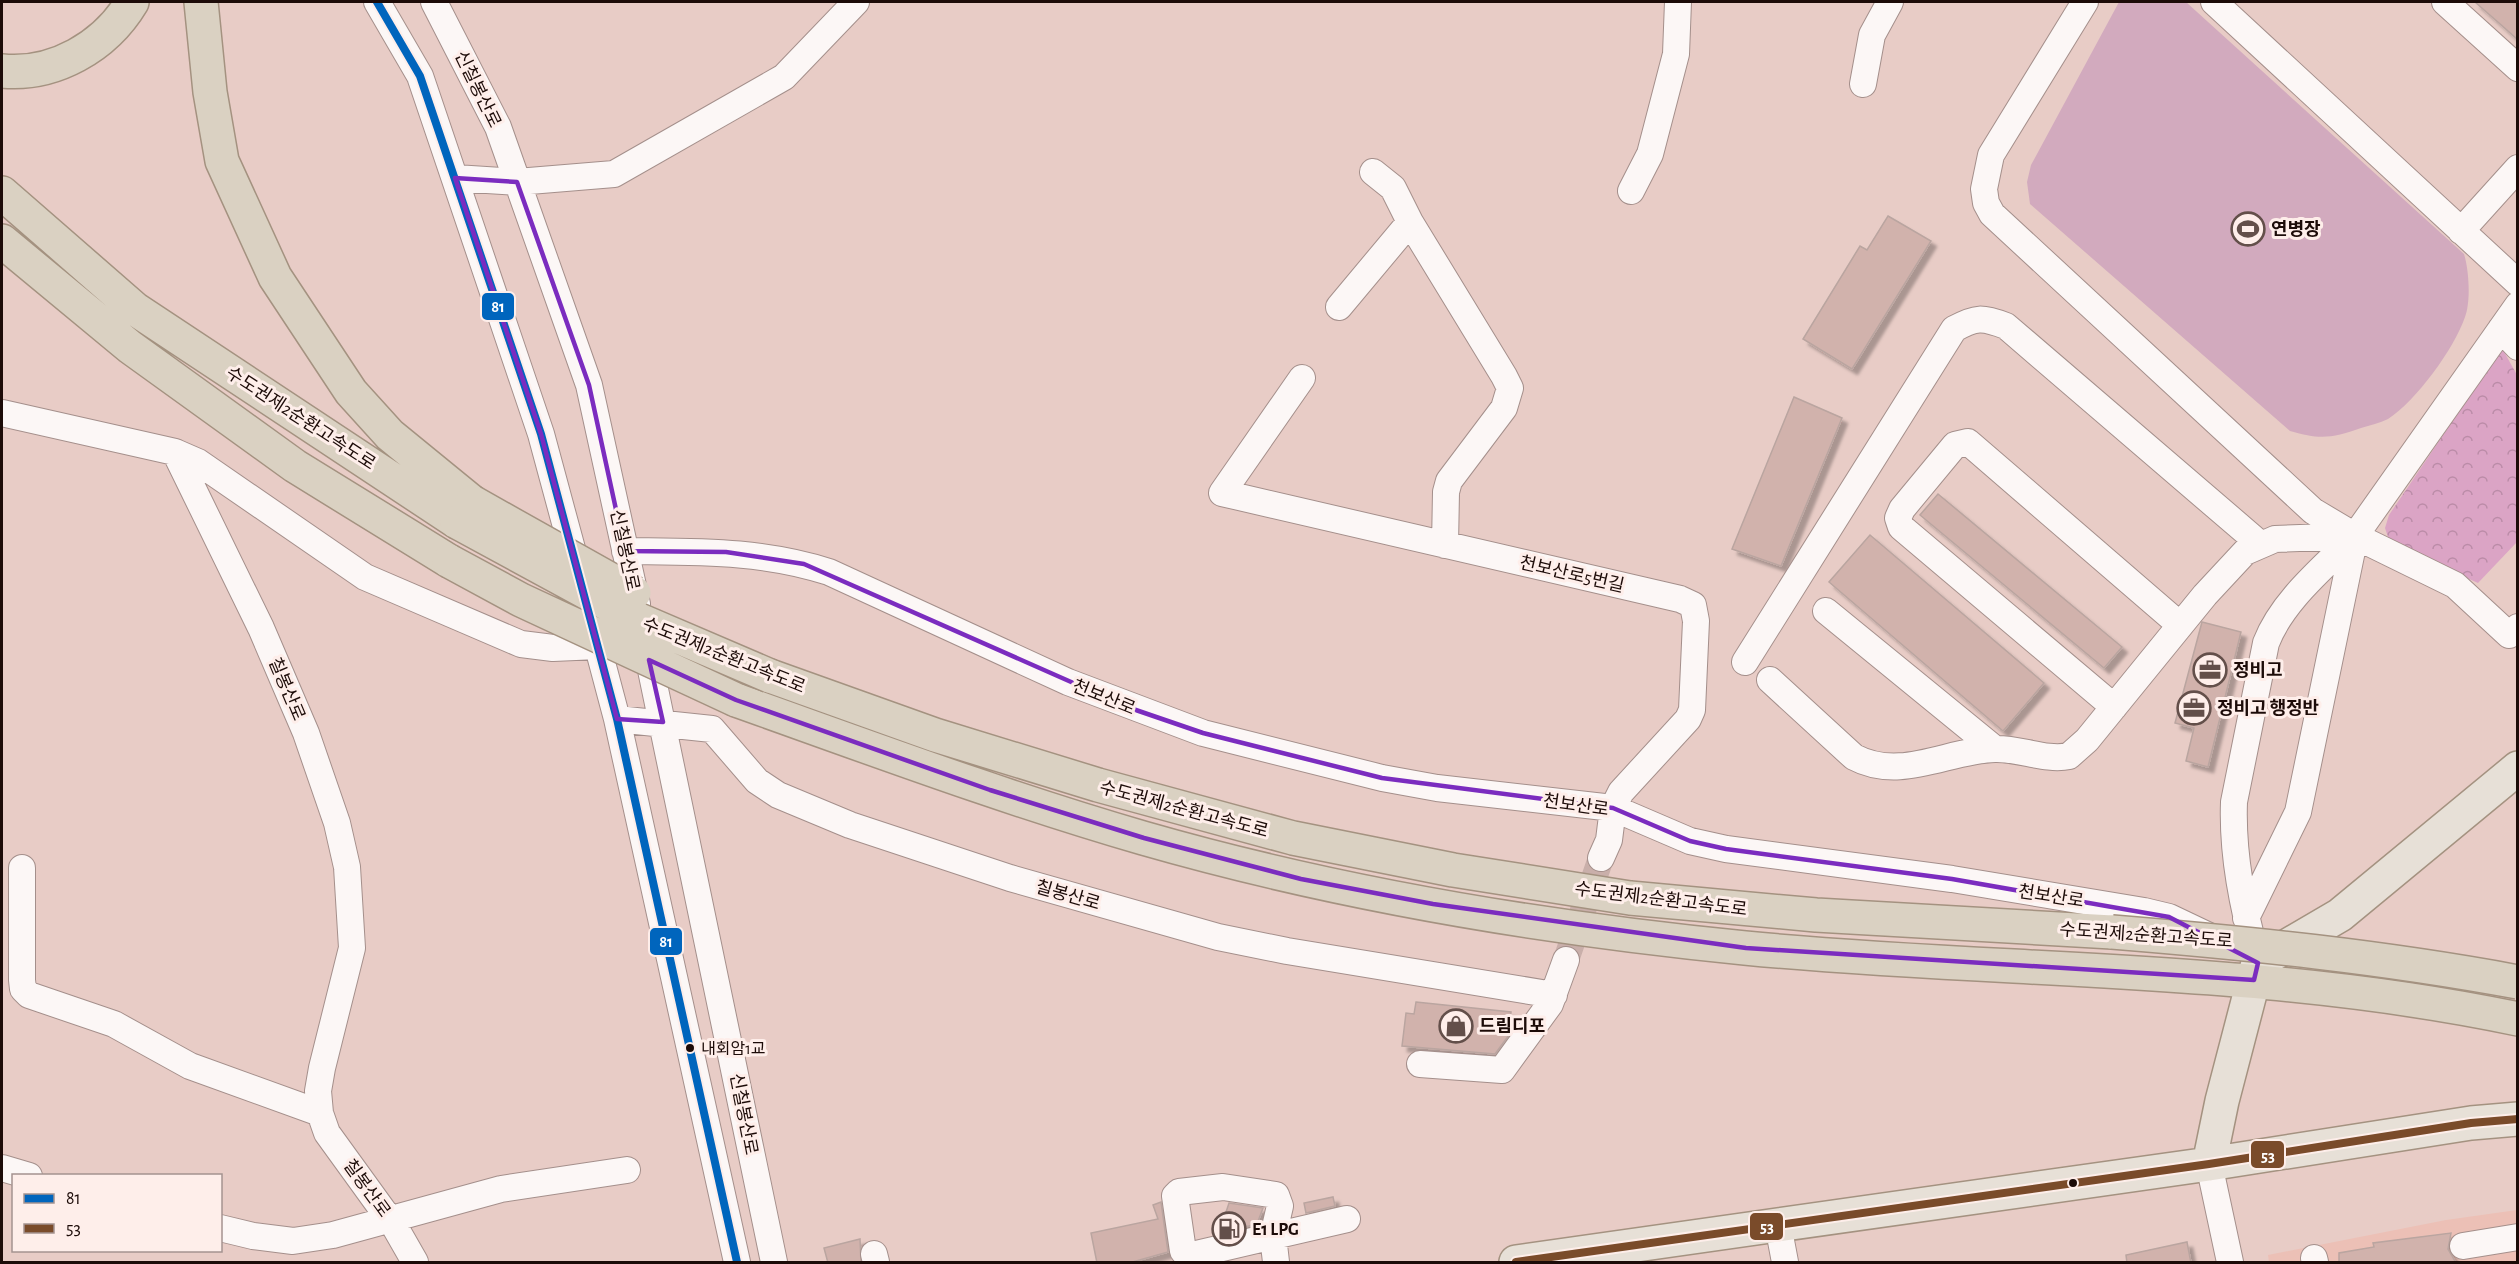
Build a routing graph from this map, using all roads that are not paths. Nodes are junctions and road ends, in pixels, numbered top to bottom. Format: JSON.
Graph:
{"nodes":[{"id":1,"x":132,"y":2,"type":"edge"},
{"id":2,"x":201,"y":2,"type":"edge"},
{"id":3,"x":377,"y":2,"type":"edge"},
{"id":4,"x":434,"y":2,"type":"edge"},
{"id":5,"x":856,"y":2,"type":"edge"},
{"id":6,"x":1678,"y":2,"type":"edge"},
{"id":7,"x":1890,"y":2,"type":"edge"},
{"id":8,"x":2085,"y":2,"type":"edge"},
{"id":9,"x":2214,"y":2,"type":"edge"},
{"id":10,"x":2445,"y":2,"type":"edge"},
{"id":11,"x":2517,"y":68,"type":"edge"},
{"id":12,"x":2,"y":71,"type":"edge"},
{"id":13,"x":1863,"y":84,"type":"dead end"},
{"id":14,"x":2517,"y":168,"type":"edge"},
{"id":15,"x":1373,"y":172,"type":"dead end"},
{"id":16,"x":455,"y":178,"type":"junction"},
{"id":17,"x":517,"y":182,"type":"junction"},
{"id":18,"x":1631,"y":191,"type":"dead end"},
{"id":19,"x":2,"y":193,"type":"edge"},
{"id":20,"x":1410,"y":222,"type":"junction"},
{"id":21,"x":2461,"y":231,"type":"junction"},
{"id":22,"x":2,"y":241,"type":"edge"},
{"id":23,"x":2,"y":268,"type":"edge"},
{"id":24,"x":2517,"y":283,"type":"edge"},
{"id":25,"x":2517,"y":305,"type":"edge"},
{"id":26,"x":1339,"y":307,"type":"dead end"},
{"id":27,"x":2509,"y":338,"type":"edge"},
{"id":28,"x":1302,"y":378,"type":"dead end"},
{"id":29,"x":2,"y":413,"type":"edge"},
{"id":30,"x":175,"y":452,"type":"junction"},
{"id":31,"x":295,"y":466,"type":"junction"},
{"id":32,"x":465,"y":512,"type":"junction"},
{"id":33,"x":2355,"y":536,"type":"junction"},
{"id":34,"x":2260,"y":544,"type":"junction"},
{"id":35,"x":1445,"y":545,"type":"junction"},
{"id":36,"x":625,"y":551,"type":"junction"},
{"id":37,"x":1826,"y":610,"type":"dead end"},
{"id":38,"x":2180,"y":626,"type":"junction"},
{"id":39,"x":2517,"y":627,"type":"edge"},
{"id":40,"x":597,"y":646,"type":"junction"},
{"id":41,"x":1745,"y":662,"type":"dead end"},
{"id":42,"x":1770,"y":680,"type":"dead end"},
{"id":43,"x":2114,"y":707,"type":"junction"},
{"id":44,"x":617,"y":719,"type":"junction"},
{"id":45,"x":663,"y":722,"type":"junction"},
{"id":46,"x":1995,"y":749,"type":"junction"},
{"id":47,"x":2517,"y":768,"type":"edge"},
{"id":48,"x":1613,"y":808,"type":"junction"},
{"id":49,"x":1602,"y":858,"type":"tunnel mouth"},
{"id":50,"x":22,"y":868,"type":"dead end"},
{"id":51,"x":2246,"y":918,"type":"junction"},
{"id":52,"x":1566,"y":960,"type":"tunnel mouth"},
{"id":53,"x":2258,"y":963,"type":"junction"},
{"id":54,"x":2517,"y":982,"type":"edge"},
{"id":55,"x":1554,"y":995,"type":"junction"},
{"id":56,"x":2517,"y":1019,"type":"edge"},
{"id":57,"x":1420,"y":1064,"type":"dead end"},
{"id":58,"x":320,"y":1113,"type":"junction"},
{"id":59,"x":2517,"y":1119,"type":"edge"},
{"id":60,"x":2210,"y":1164,"type":"junction"},
{"id":61,"x":2,"y":1168,"type":"edge"},
{"id":62,"x":627,"y":1170,"type":"dead end"},
{"id":63,"x":22,"y":1174,"type":"edge"},
{"id":64,"x":1347,"y":1219,"type":"dead end"},
{"id":65,"x":392,"y":1223,"type":"junction"},
{"id":66,"x":1778,"y":1225,"type":"junction"},
{"id":67,"x":222,"y":1228,"type":"edge"},
{"id":68,"x":2517,"y":1237,"type":"edge"},
{"id":69,"x":2463,"y":1247,"type":"edge"},
{"id":70,"x":1276,"y":1254,"type":"edge"},
{"id":71,"x":416,"y":1263,"type":"edge"},
{"id":72,"x":737,"y":1263,"type":"edge"},
{"id":73,"x":774,"y":1263,"type":"edge"},
{"id":74,"x":1516,"y":1263,"type":"edge"},
{"id":75,"x":1785,"y":1263,"type":"edge"},
{"id":76,"x":2230,"y":1263,"type":"edge"}],
"edges":[{"from":1,"to":12,"type":"highway"},
{"from":2,"to":32,"type":"highway"},
{"from":3,"to":16,"type":"street","name":"신칠봉산로"},
{"from":4,"to":17,"type":"street","name":"신칠봉산로"},
{"from":5,"to":17,"type":"street"},
{"from":6,"to":18,"type":"street"},
{"from":7,"to":13,"type":"street"},
{"from":8,"to":33,"type":"street"},
{"from":9,"to":21,"type":"street"},
{"from":10,"to":11,"type":"street"},
{"from":14,"to":21,"type":"street"},
{"from":15,"to":20,"type":"street"},
{"from":16,"to":17,"type":"street"},
{"from":16,"to":40,"type":"street","name":"신칠봉산로"},
{"from":17,"to":36,"type":"street","name":"신칠봉산로"},
{"from":19,"to":32,"type":"highway","name":"수도권제2순환고속도로"},
{"from":20,"to":26,"type":"street"},
{"from":20,"to":35,"type":"street"},
{"from":21,"to":24,"type":"street"},
{"from":22,"to":31,"type":"highway","name":"수도권제2순환고속도로"},
{"from":23,"to":31,"type":"highway"},
{"from":25,"to":27,"type":"street"},
{"from":27,"to":33,"type":"street"},
{"from":28,"to":35,"type":"street","name":"천보산로5번길"},
{"from":29,"to":30,"type":"street"},
{"from":30,"to":40,"type":"street"},
{"from":30,"to":58,"type":"street","name":"칠봉산로"},
{"from":31,"to":56,"type":"highway","name":"수도권제2순환고속도로","bridge":true},
{"from":32,"to":54,"type":"highway","name":"수도권제2순환고속도로","bridge":true},
{"from":33,"to":34,"type":"street"},
{"from":33,"to":39,"type":"street"},
{"from":33,"to":51,"type":"street"},
{"from":33,"to":51,"type":"street"},
{"from":34,"to":38,"type":"street"},
{"from":34,"to":41,"type":"street"},
{"from":35,"to":48,"type":"street","name":"천보산로5번길"},
{"from":36,"to":45,"type":"street","name":"신칠봉산로"},
{"from":36,"to":48,"type":"street","name":"천보산로"},
{"from":37,"to":46,"type":"street"},
{"from":38,"to":43,"type":"street"},
{"from":38,"to":43,"type":"street"},
{"from":40,"to":44,"type":"street","name":"신칠봉산로"},
{"from":42,"to":46,"type":"street"},
{"from":43,"to":46,"type":"street"},
{"from":44,"to":45,"type":"street","name":"칠봉산로"},
{"from":44,"to":72,"type":"street","name":"신칠봉산로"},
{"from":45,"to":55,"type":"street","name":"칠봉산로"},
{"from":45,"to":73,"type":"street","name":"신칠봉산로"},
{"from":47,"to":53,"type":"main road"},
{"from":48,"to":49,"type":"street"},
{"from":48,"to":53,"type":"street","name":"천보산로"},
{"from":50,"to":58,"type":"street"},
{"from":51,"to":53,"type":"street"},
{"from":52,"to":55,"type":"street"},
{"from":53,"to":60,"type":"main road"},
{"from":55,"to":57,"type":"street"},
{"from":58,"to":65,"type":"street","name":"칠봉산로"},
{"from":59,"to":60,"type":"main road"},
{"from":60,"to":66,"type":"main road"},
{"from":60,"to":76,"type":"street"},
{"from":61,"to":63,"type":"street"},
{"from":62,"to":65,"type":"street"},
{"from":64,"to":70,"type":"street"},
{"from":65,"to":67,"type":"street"},
{"from":65,"to":71,"type":"street","name":"칠봉산로"},
{"from":66,"to":74,"type":"main road"},
{"from":66,"to":75,"type":"street"},
{"from":68,"to":69,"type":"street"}]}
